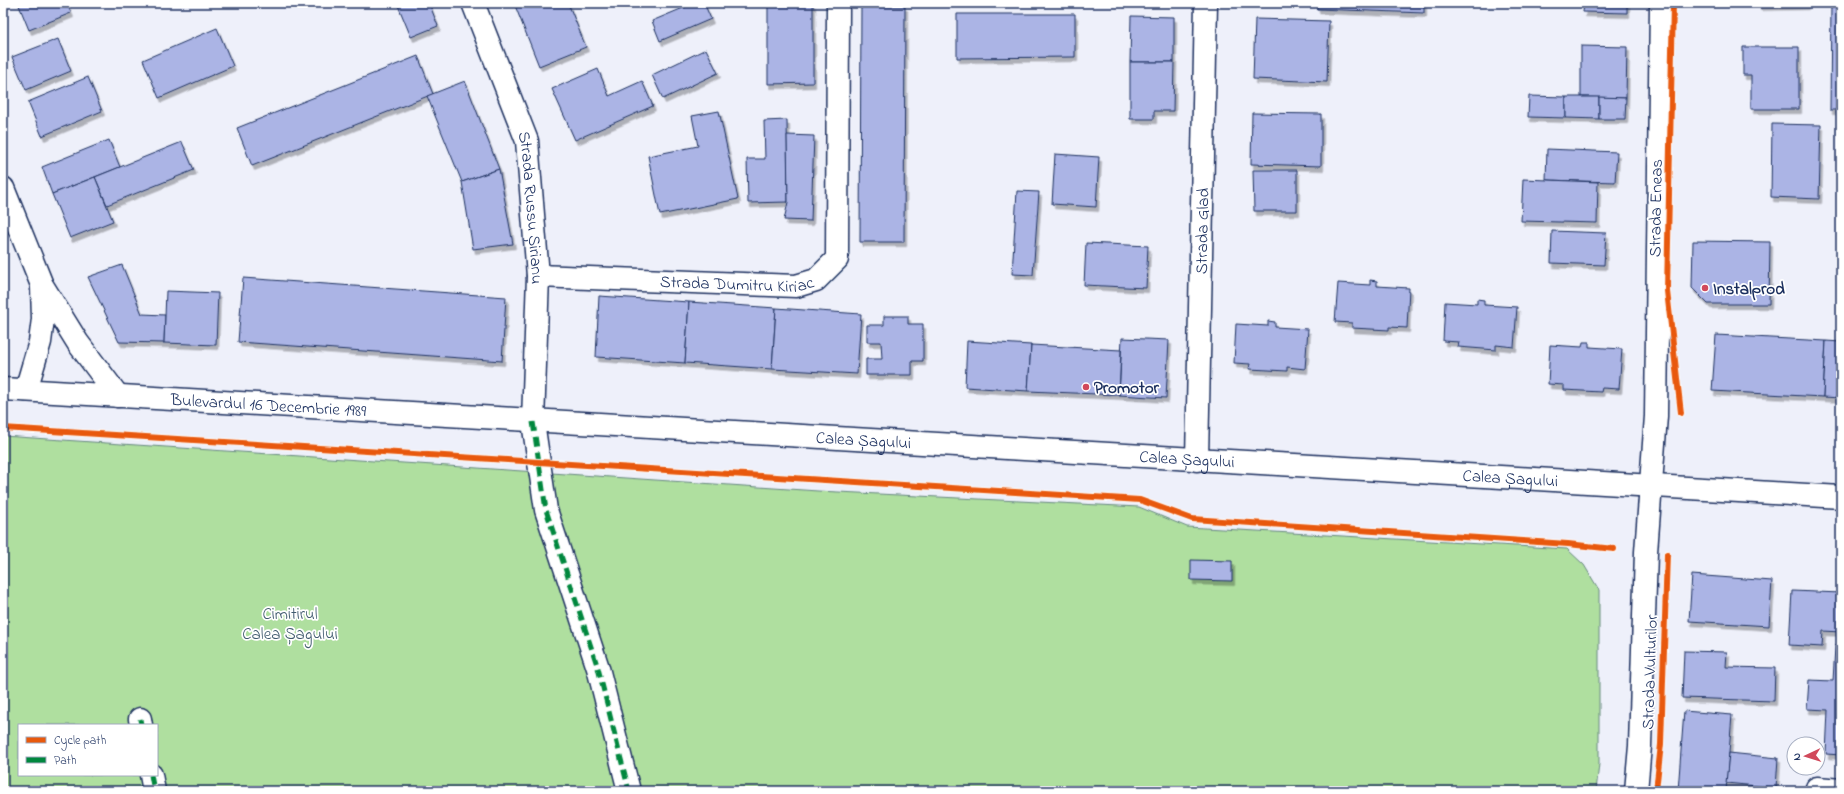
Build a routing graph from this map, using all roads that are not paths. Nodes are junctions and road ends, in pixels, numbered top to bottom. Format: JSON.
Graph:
{"nodes":[{"id":1,"x":474,"y":3,"type":"edge"},
{"id":2,"x":838,"y":3,"type":"edge"},
{"id":3,"x":1206,"y":3,"type":"edge"},
{"id":4,"x":1661,"y":3,"type":"edge"},
{"id":5,"x":3,"y":188,"type":"edge"},
{"id":6,"x":538,"y":276,"type":"junction"},
{"id":7,"x":42,"y":285,"type":"junction"},
{"id":8,"x":3,"y":389,"type":"edge"},
{"id":9,"x":26,"y":390,"type":"junction"},
{"id":10,"x":118,"y":396,"type":"junction"},
{"id":11,"x":533,"y":422,"type":"junction"},
{"id":12,"x":1197,"y":460,"type":"junction"},
{"id":13,"x":1651,"y":486,"type":"junction"},
{"id":14,"x":1841,"y":497,"type":"edge"},
{"id":15,"x":151,"y":776,"type":"edge"},
{"id":16,"x":1817,"y":788,"type":"dead end"},
{"id":17,"x":1841,"y":790,"type":"edge"},
{"id":18,"x":154,"y":791,"type":"edge"},
{"id":19,"x":629,"y":791,"type":"edge"},
{"id":20,"x":1636,"y":791,"type":"edge"}],
"edges":[{"from":1,"to":6,"type":"street","name":"Strada Russu Șirianu"},
{"from":2,"to":6,"type":"street","name":"Strada Dumitru Kiriac"},
{"from":3,"to":12,"type":"street","name":"Strada Glad"},
{"from":4,"to":13,"type":"street","name":"Strada Eneas"},
{"from":5,"to":7,"type":"street"},
{"from":6,"to":11,"type":"street","name":"Strada Russu Șirianu"},
{"from":7,"to":9,"type":"street"},
{"from":7,"to":10,"type":"street"},
{"from":8,"to":9,"type":"street","name":"Bulevardul 16 Decembrie 1989"},
{"from":9,"to":10,"type":"street","name":"Bulevardul 16 Decembrie 1989"},
{"from":10,"to":11,"type":"street","name":"Bulevardul 16 Decembrie 1989"},
{"from":11,"to":12,"type":"street","name":"Calea Șagului"},
{"from":11,"to":19,"type":"street","name":"Strada Russu Șirianu"},
{"from":12,"to":13,"type":"street","name":"Calea Șagului"},
{"from":13,"to":14,"type":"street","name":"Calea Șagului"},
{"from":13,"to":20,"type":"street","name":"Strada Vulturilor"},
{"from":15,"to":18,"type":"street"},
{"from":16,"to":17,"type":"street"}]}
